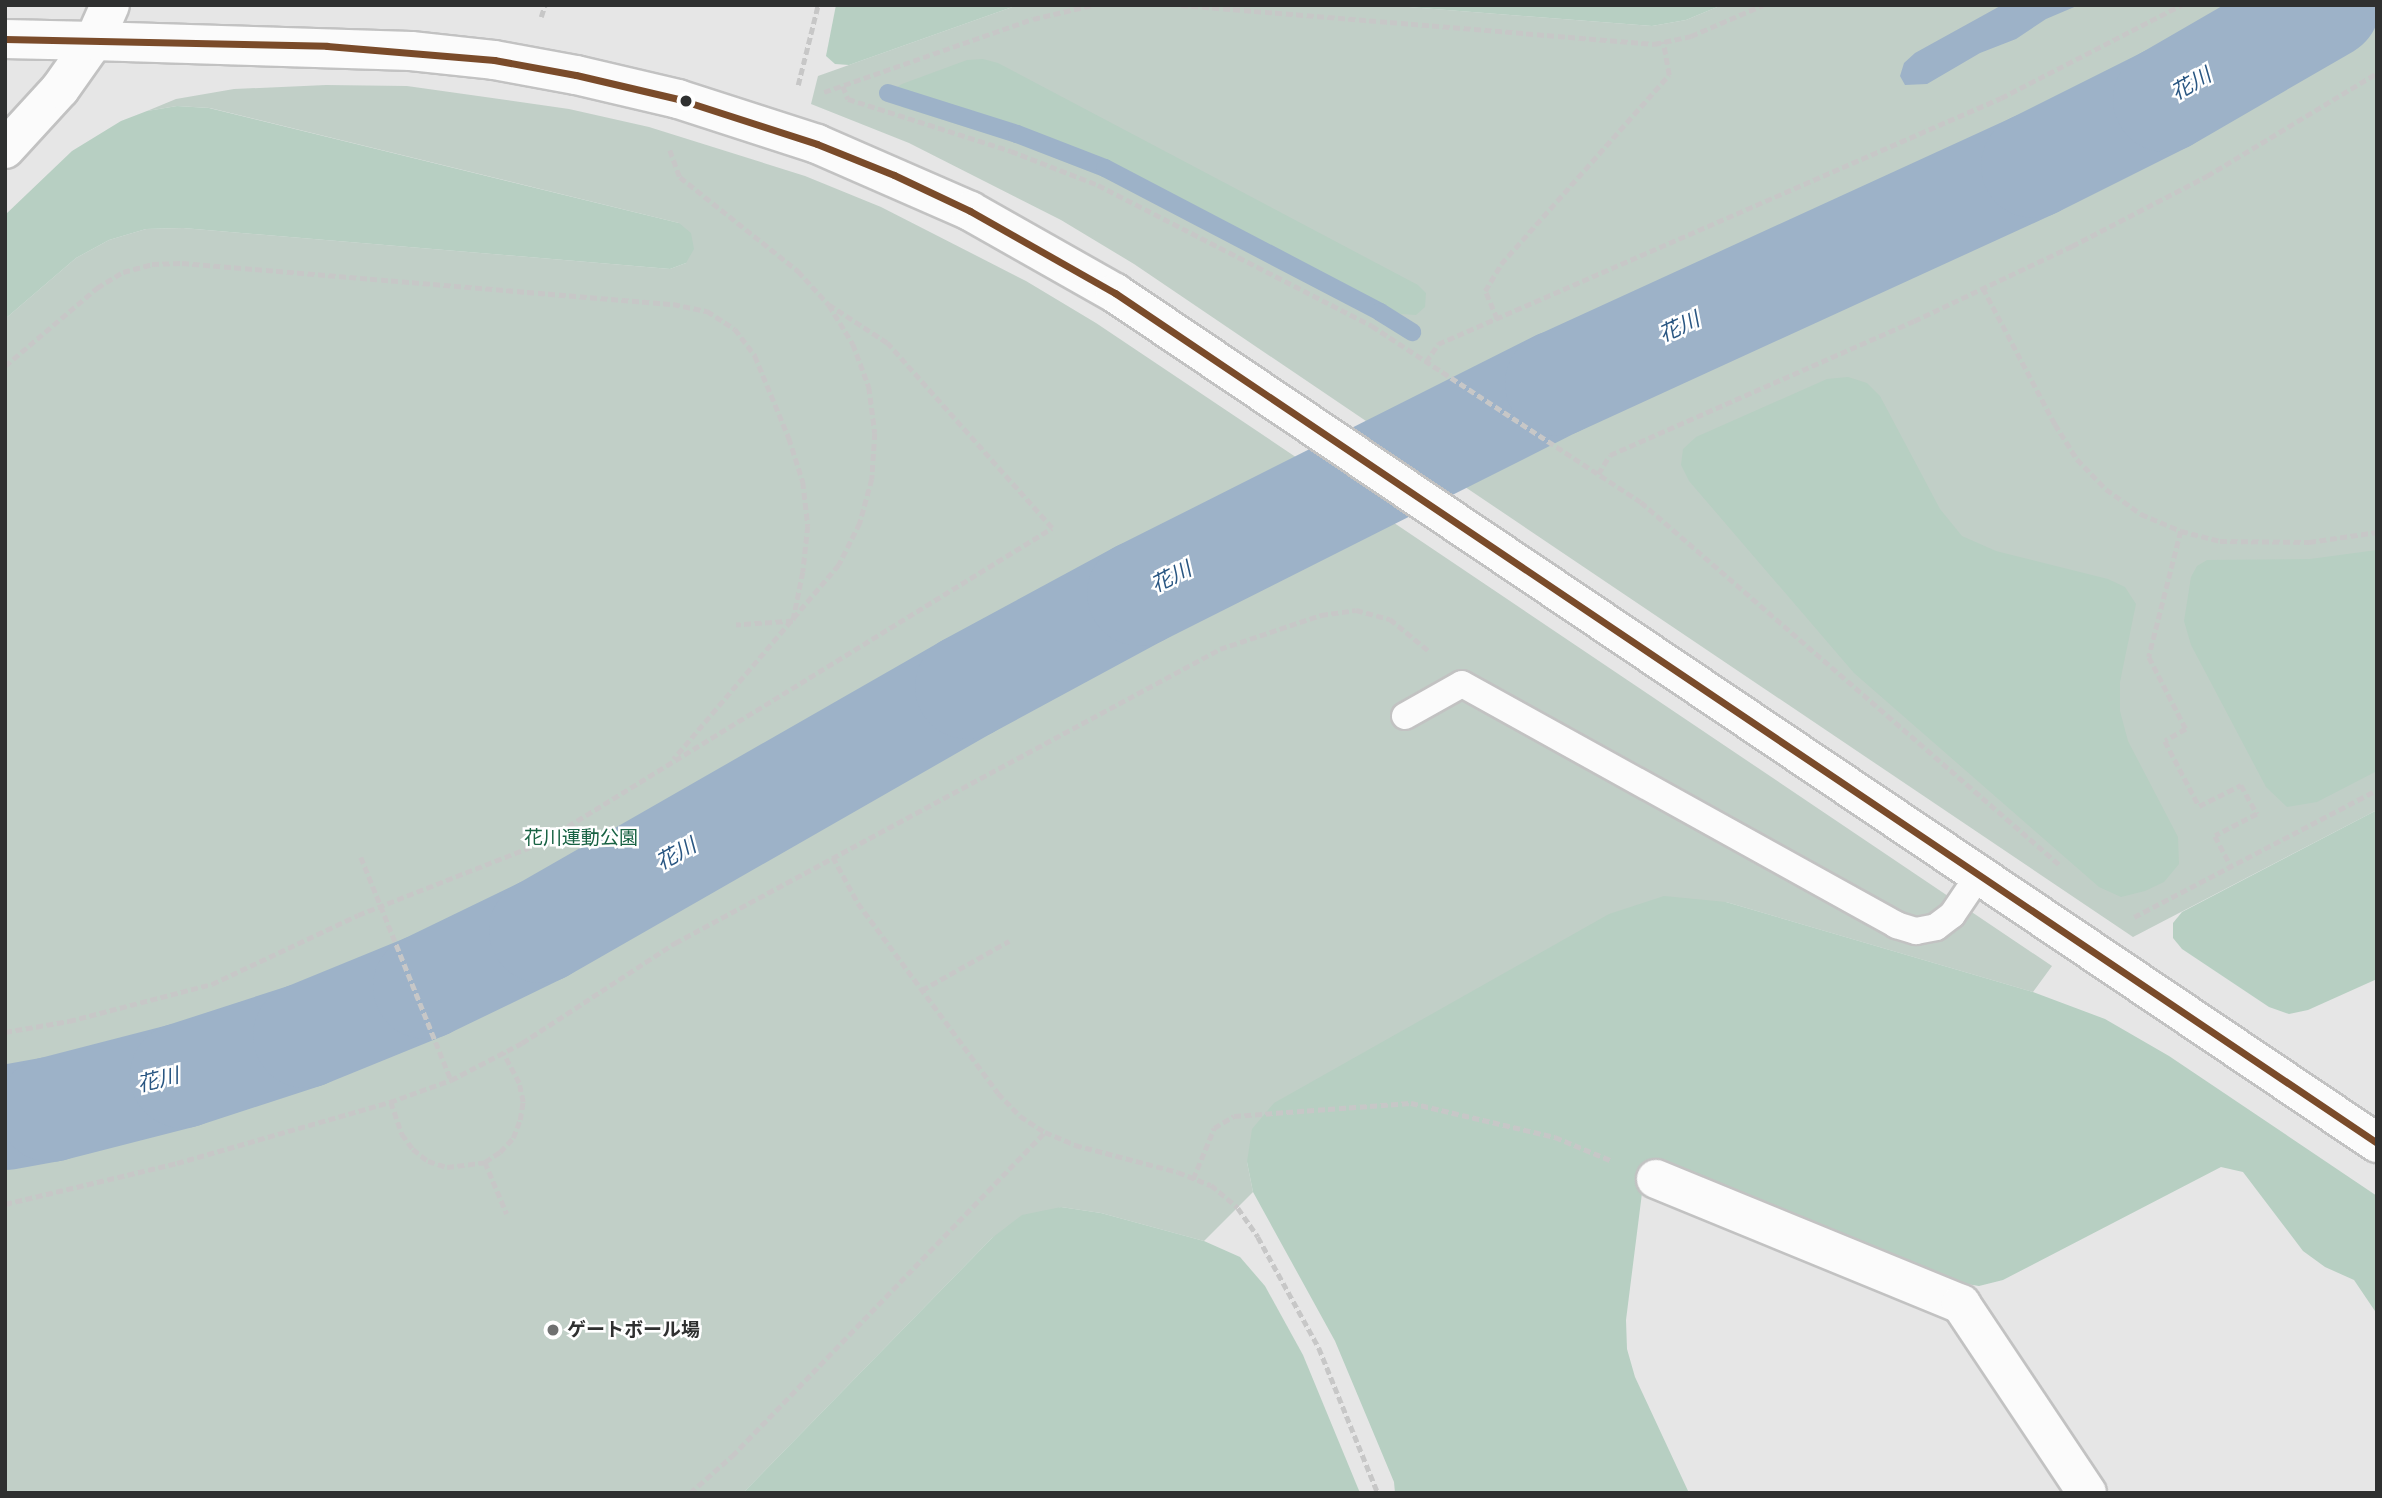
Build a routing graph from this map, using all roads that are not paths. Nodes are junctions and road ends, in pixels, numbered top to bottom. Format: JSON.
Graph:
{"nodes":[{"id":1,"x":110,"y":5,"type":"edge"},
{"id":2,"x":5,"y":39,"type":"edge"},
{"id":3,"x":94,"y":41,"type":"junction"},
{"id":4,"x":5,"y":149,"type":"edge"},
{"id":5,"x":1405,"y":716,"type":"dead end"},
{"id":6,"x":1979,"y":875,"type":"junction"},
{"id":7,"x":2377,"y":1143,"type":"edge"},
{"id":8,"x":1656,"y":1179,"type":"road end"},
{"id":9,"x":2087,"y":1493,"type":"edge"}],
"edges":[{"from":1,"to":3,"type":"street"},
{"from":2,"to":3,"type":"street"},
{"from":3,"to":4,"type":"street"},
{"from":3,"to":6,"type":"street"},
{"from":5,"to":6,"type":"lane"},
{"from":6,"to":7,"type":"street"},
{"from":8,"to":9,"type":"street"}]}
